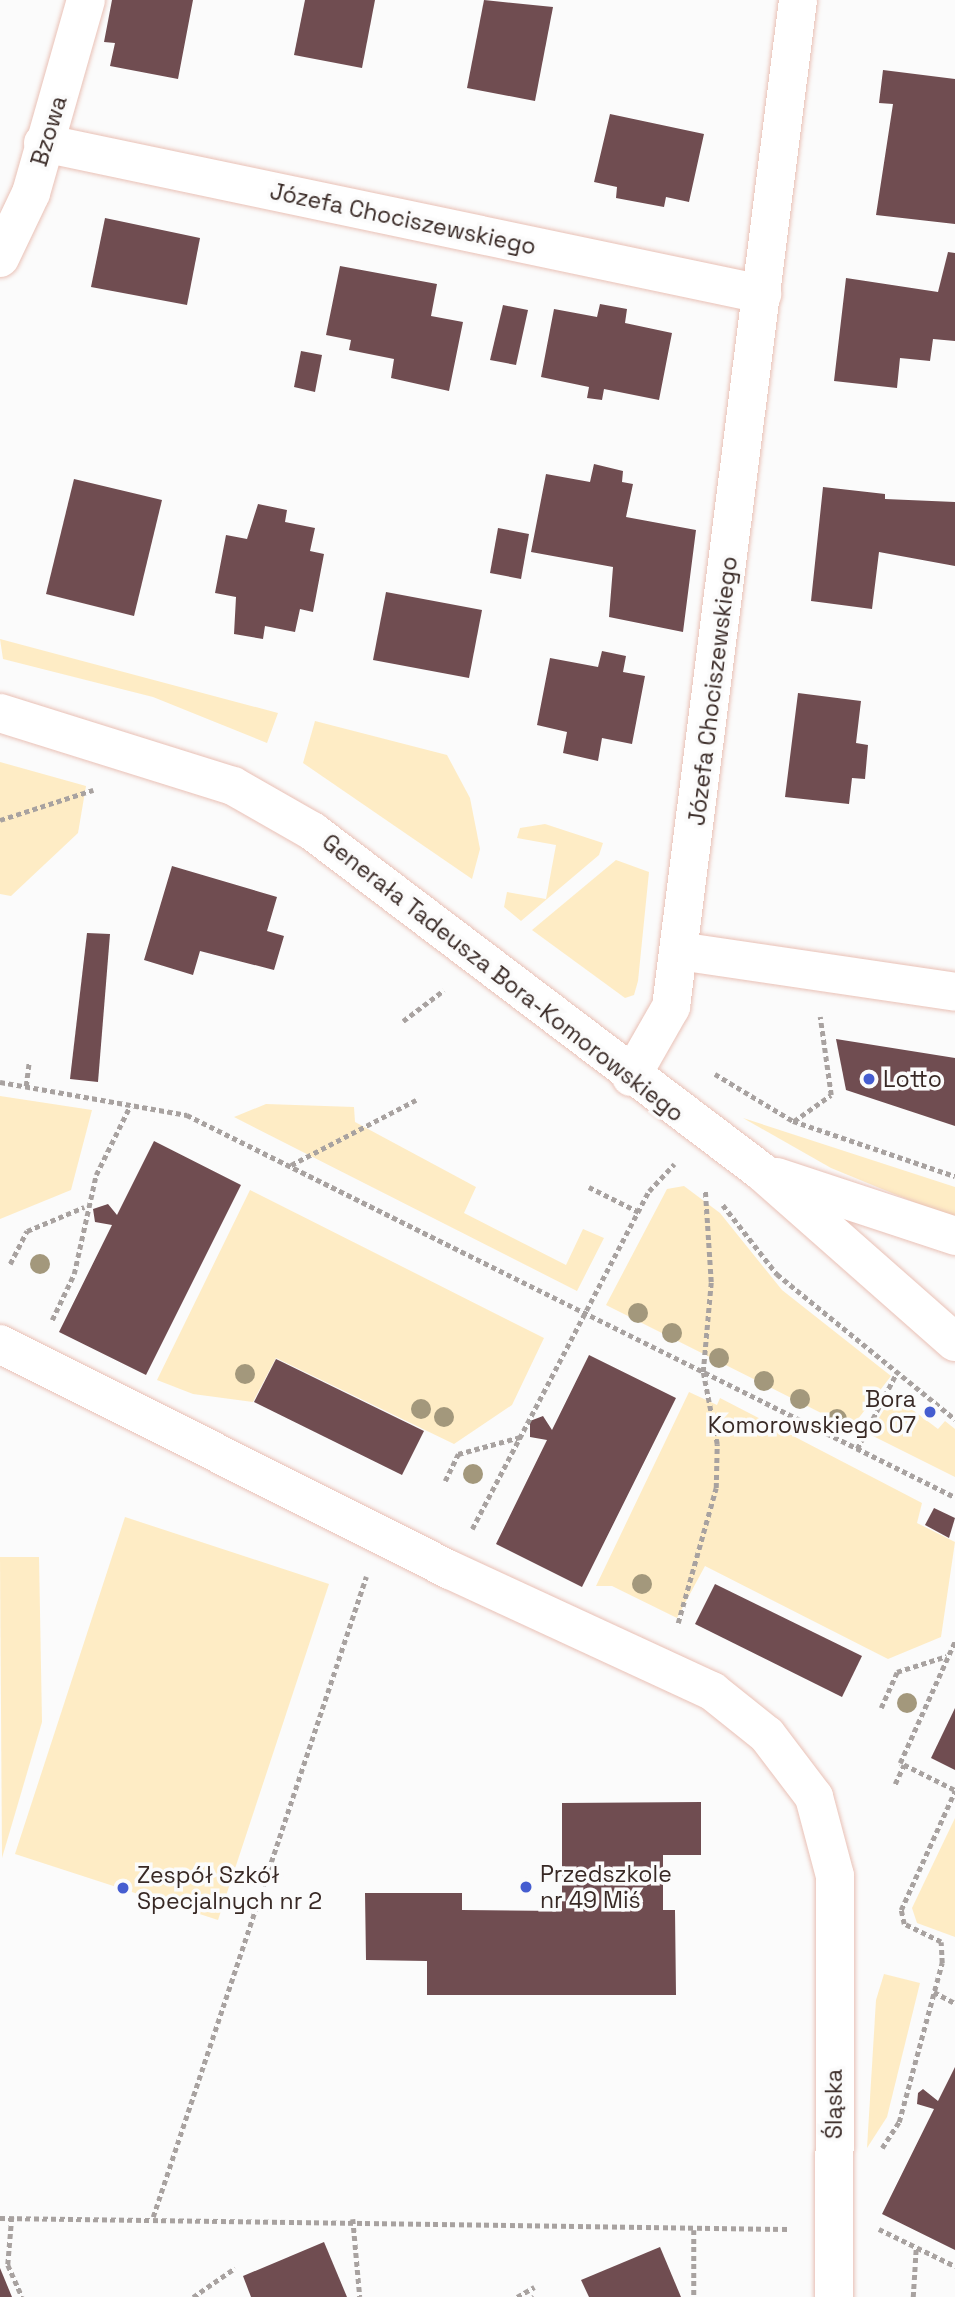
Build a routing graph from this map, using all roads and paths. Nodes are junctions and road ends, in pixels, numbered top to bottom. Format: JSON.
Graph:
{"nodes":[{"id":1,"x":86,"y":0,"type":"edge"},
{"id":2,"x":798,"y":0,"type":"edge"},
{"id":3,"x":43,"y":143,"type":"junction"},
{"id":4,"x":0,"y":258,"type":"edge"},
{"id":5,"x":762,"y":294,"type":"junction"},
{"id":6,"x":0,"y":713,"type":"edge"},
{"id":7,"x":105,"y":781,"type":"dead end"},
{"id":8,"x":0,"y":820,"type":"edge"},
{"id":9,"x":679,"y":951,"type":"junction"},
{"id":10,"x":827,"y":975,"type":"junction"},
{"id":11,"x":453,"y":984,"type":"dead end"},
{"id":12,"x":955,"y":992,"type":"edge"},
{"id":13,"x":403,"y":1021,"type":"dead end"},
{"id":14,"x":29,"y":1061,"type":"dead end"},
{"id":15,"x":631,"y":1077,"type":"junction"},
{"id":16,"x":0,"y":1082,"type":"edge"},
{"id":17,"x":26,"y":1086,"type":"junction"},
{"id":18,"x":738,"y":1089,"type":"dead end"},
{"id":19,"x":415,"y":1100,"type":"dead end"},
{"id":20,"x":130,"y":1106,"type":"junction"},
{"id":21,"x":793,"y":1121,"type":"dead end"},
{"id":22,"x":703,"y":1132,"type":"junction"},
{"id":23,"x":664,"y":1156,"type":"dead end"},
{"id":24,"x":674,"y":1164,"type":"junction"},
{"id":25,"x":290,"y":1166,"type":"junction"},
{"id":26,"x":762,"y":1172,"type":"junction"},
{"id":27,"x":684,"y":1173,"type":"dead end"},
{"id":28,"x":695,"y":1182,"type":"dead end"},
{"id":29,"x":589,"y":1187,"type":"dead end"},
{"id":30,"x":705,"y":1190,"type":"junction"},
{"id":31,"x":85,"y":1207,"type":"junction"},
{"id":32,"x":639,"y":1212,"type":"junction"},
{"id":33,"x":955,"y":1236,"type":"edge"},
{"id":34,"x":10,"y":1264,"type":"dead end"},
{"id":35,"x":584,"y":1312,"type":"junction"},
{"id":36,"x":955,"y":1342,"type":"edge"},
{"id":37,"x":16,"y":1352,"type":"edge"},
{"id":38,"x":703,"y":1372,"type":"junction"},
{"id":39,"x":897,"y":1372,"type":"junction"},
{"id":40,"x":955,"y":1419,"type":"edge"},
{"id":41,"x":520,"y":1436,"type":"junction"},
{"id":42,"x":857,"y":1449,"type":"junction"},
{"id":43,"x":445,"y":1481,"type":"dead end"},
{"id":44,"x":955,"y":1497,"type":"edge"},
{"id":45,"x":371,"y":1561,"type":"dead end"},
{"id":46,"x":450,"y":1570,"type":"junction"},
{"id":47,"x":955,"y":1641,"type":"edge"},
{"id":48,"x":948,"y":1656,"type":"junction"},
{"id":49,"x":670,"y":1671,"type":"junction"},
{"id":50,"x":881,"y":1708,"type":"dead end"},
{"id":51,"x":904,"y":1765,"type":"junction"},
{"id":52,"x":895,"y":1784,"type":"dead end"},
{"id":53,"x":954,"y":1790,"type":"edge"},
{"id":54,"x":934,"y":1992,"type":"junction"},
{"id":55,"x":955,"y":2003,"type":"edge"},
{"id":56,"x":879,"y":2153,"type":"dead end"},
{"id":57,"x":12,"y":2217,"type":"junction"},
{"id":58,"x":152,"y":2217,"type":"junction"},
{"id":59,"x":0,"y":2218,"type":"edge"},
{"id":60,"x":354,"y":2219,"type":"junction"},
{"id":61,"x":867,"y":2220,"type":"dead end"},
{"id":62,"x":805,"y":2229,"type":"dead end"},
{"id":63,"x":694,"y":2230,"type":"junction"},
{"id":64,"x":916,"y":2248,"type":"junction"},
{"id":65,"x":955,"y":2266,"type":"edge"},
{"id":66,"x":234,"y":2268,"type":"dead end"},
{"id":67,"x":22,"y":2297,"type":"edge"},
{"id":68,"x":193,"y":2297,"type":"edge"},
{"id":69,"x":360,"y":2297,"type":"edge"},
{"id":70,"x":517,"y":2297,"type":"edge"},
{"id":71,"x":534,"y":2297,"type":"edge"},
{"id":72,"x":694,"y":2297,"type":"edge"},
{"id":73,"x":834,"y":2297,"type":"edge"},
{"id":74,"x":913,"y":2297,"type":"edge"}],
"edges":[{"from":1,"to":3,"type":"street","name":"Bzowa"},
{"from":2,"to":5,"type":"street","name":"Józefa Chociszewskiego"},
{"from":3,"to":4,"type":"street","name":"Bzowa"},
{"from":3,"to":5,"type":"street","name":"Józefa Chociszewskiego"},
{"from":5,"to":9,"type":"street","name":"Józefa Chociszewskiego"},
{"from":6,"to":15,"type":"street","name":"Generała Tadeusza Bora-Komorowskiego"},
{"from":7,"to":8,"type":"path"},
{"from":9,"to":10,"type":"street"},
{"from":9,"to":15,"type":"street","name":"Józefa Chociszewskiego"},
{"from":10,"to":12,"type":"street"},
{"from":10,"to":21,"type":"path"},
{"from":11,"to":13,"type":"path"},
{"from":14,"to":17,"type":"path"},
{"from":15,"to":22,"type":"street","name":"Generała Tadeusza Bora-Komorowskiego"},
{"from":16,"to":17,"type":"path"},
{"from":17,"to":20,"type":"path"},
{"from":18,"to":22,"type":"path"},
{"from":19,"to":25,"type":"path"},
{"from":20,"to":25,"type":"path"},
{"from":20,"to":31,"type":"path"},
{"from":22,"to":24,"type":"path"},
{"from":22,"to":26,"type":"street","name":"Generała Tadeusza Bora-Komorowskiego"},
{"from":23,"to":24,"type":"path"},
{"from":24,"to":27,"type":"path"},
{"from":24,"to":32,"type":"path"},
{"from":25,"to":35,"type":"path"},
{"from":26,"to":33,"type":"street","name":"Generała Tadeusza Bora-Komorowskiego"},
{"from":26,"to":36,"type":"street","name":"Generała Tadeusza Bora-Komorowskiego"},
{"from":28,"to":30,"type":"path"},
{"from":29,"to":32,"type":"path"},
{"from":30,"to":38,"type":"path"},
{"from":30,"to":39,"type":"path"},
{"from":31,"to":34,"type":"path"},
{"from":31,"to":37,"type":"path"},
{"from":32,"to":35,"type":"path"},
{"from":35,"to":38,"type":"path"},
{"from":35,"to":41,"type":"path"},
{"from":37,"to":46,"type":"street","name":"Śląska"},
{"from":38,"to":42,"type":"path"},
{"from":38,"to":49,"type":"path"},
{"from":39,"to":40,"type":"path"},
{"from":39,"to":42,"type":"path"},
{"from":41,"to":43,"type":"path"},
{"from":41,"to":46,"type":"path"},
{"from":42,"to":44,"type":"path"},
{"from":45,"to":58,"type":"path"},
{"from":46,"to":49,"type":"street","name":"Śląska"},
{"from":47,"to":48,"type":"path"},
{"from":48,"to":50,"type":"path"},
{"from":48,"to":51,"type":"path"},
{"from":49,"to":73,"type":"street","name":"Śląska"},
{"from":51,"to":52,"type":"path"},
{"from":51,"to":53,"type":"path"},
{"from":53,"to":54,"type":"path"},
{"from":54,"to":55,"type":"path"},
{"from":54,"to":56,"type":"path"},
{"from":57,"to":58,"type":"path"},
{"from":57,"to":59,"type":"path"},
{"from":57,"to":67,"type":"path"},
{"from":58,"to":60,"type":"path"},
{"from":60,"to":63,"type":"path"},
{"from":60,"to":69,"type":"path"},
{"from":61,"to":64,"type":"path"},
{"from":62,"to":63,"type":"path"},
{"from":63,"to":72,"type":"path"},
{"from":64,"to":65,"type":"path"},
{"from":64,"to":74,"type":"path"},
{"from":66,"to":68,"type":"path"},
{"from":70,"to":71,"type":"path"}]}
